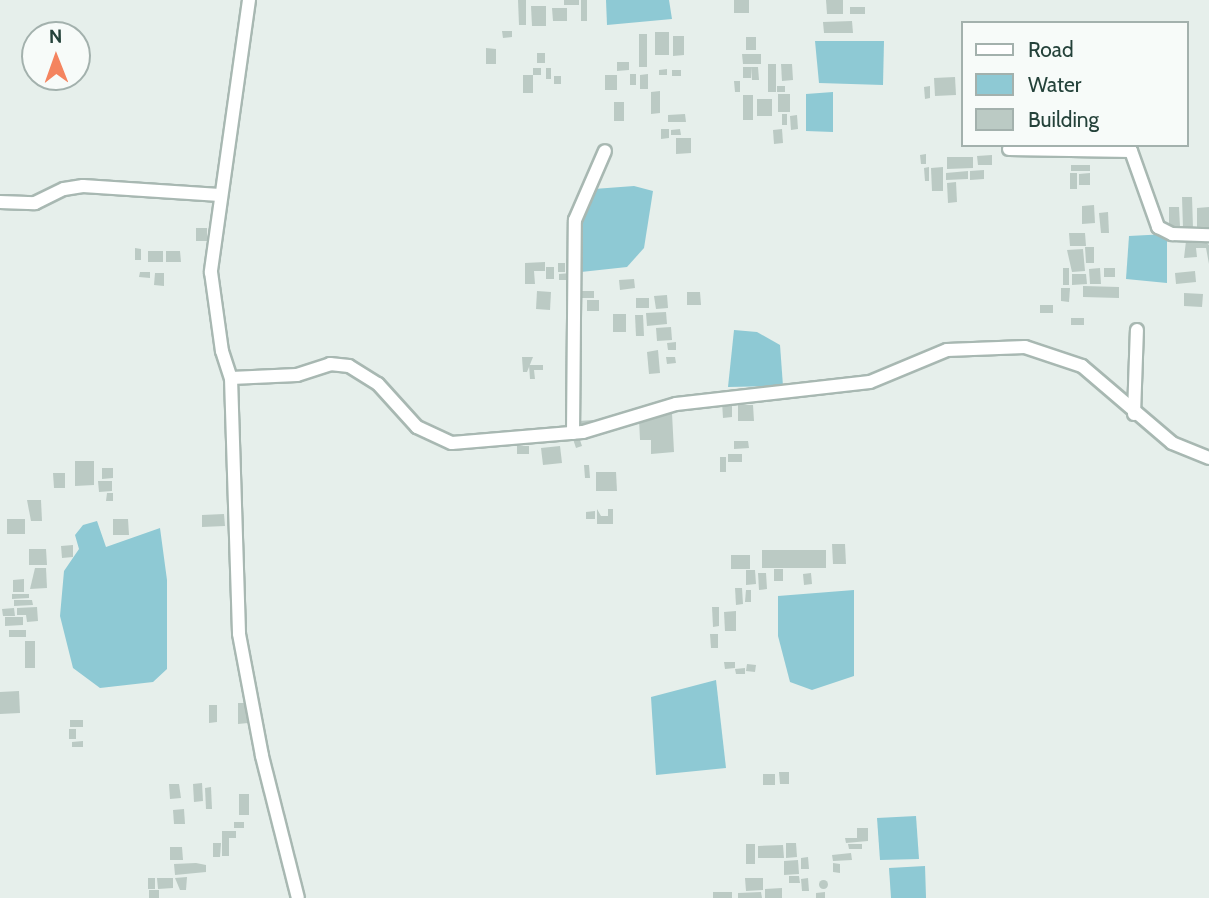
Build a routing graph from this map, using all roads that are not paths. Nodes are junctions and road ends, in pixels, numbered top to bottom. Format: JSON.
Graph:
{"nodes":[{"id":1,"x":249,"y":0,"type":"edge"},
{"id":2,"x":1009,"y":149,"type":"dead end"},
{"id":3,"x":605,"y":151,"type":"dead end"},
{"id":4,"x":220,"y":195,"type":"junction"},
{"id":5,"x":0,"y":202,"type":"edge"},
{"id":6,"x":1209,"y":235,"type":"edge"},
{"id":7,"x":1137,"y":330,"type":"dead end"},
{"id":8,"x":231,"y":378,"type":"junction"},
{"id":9,"x":1135,"y":414,"type":"junction"},
{"id":10,"x":573,"y":433,"type":"junction"},
{"id":11,"x":1209,"y":458,"type":"edge"},
{"id":12,"x":298,"y":898,"type":"edge"}],
"edges":[{"from":1,"to":4,"type":"street"},
{"from":2,"to":6,"type":"street"},
{"from":3,"to":10,"type":"street"},
{"from":4,"to":5,"type":"street"},
{"from":4,"to":8,"type":"street"},
{"from":7,"to":9,"type":"street"},
{"from":8,"to":10,"type":"street"},
{"from":8,"to":12,"type":"street"},
{"from":9,"to":10,"type":"street"},
{"from":9,"to":11,"type":"street"}]}
